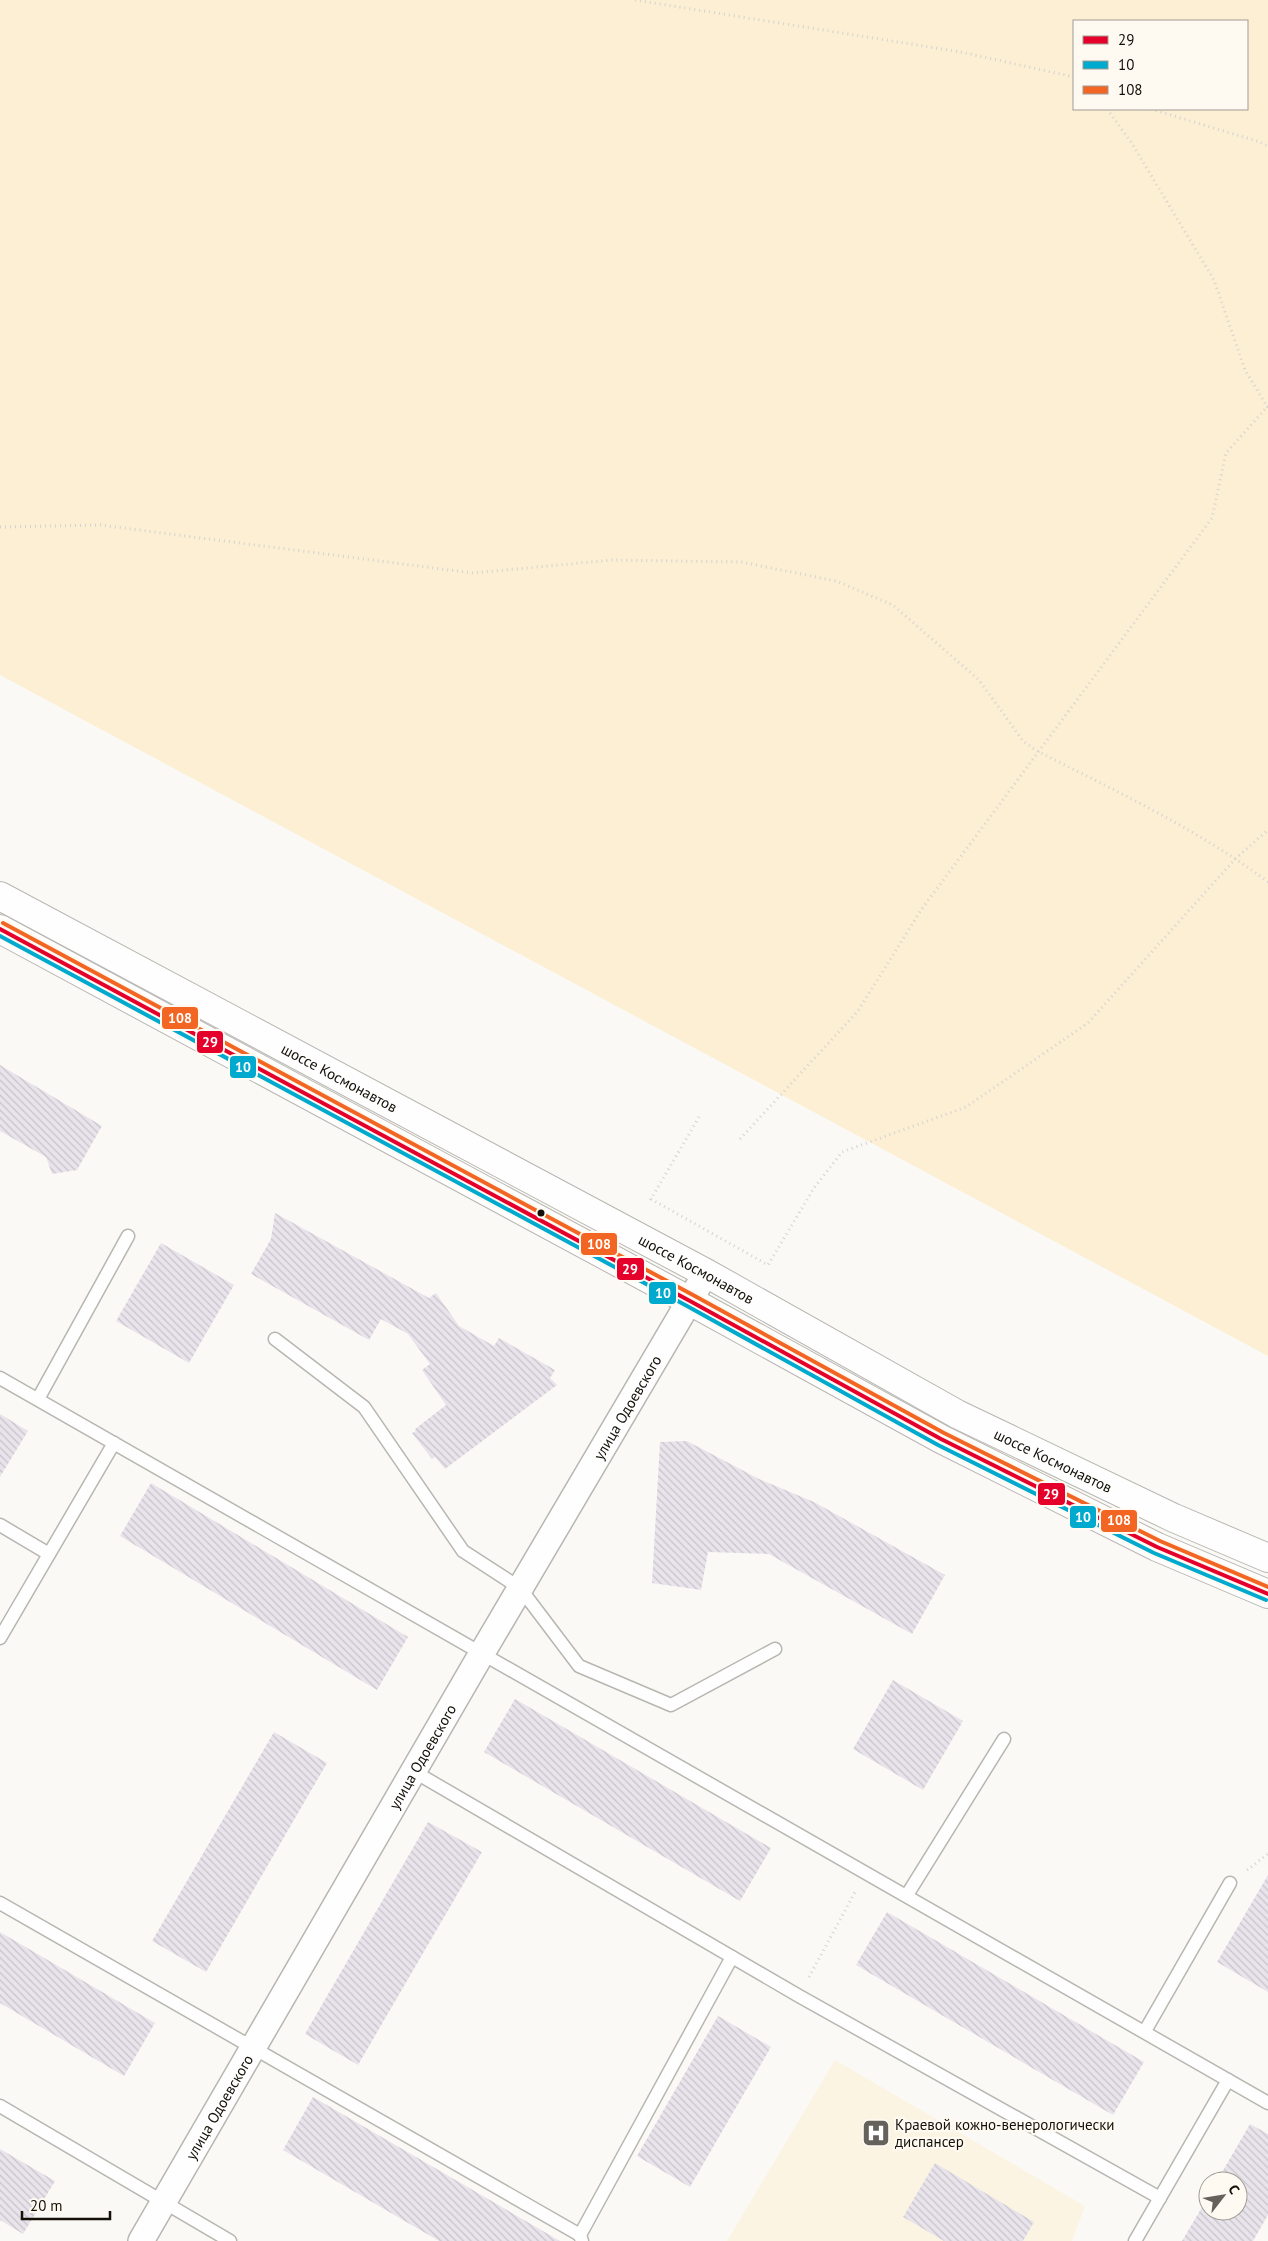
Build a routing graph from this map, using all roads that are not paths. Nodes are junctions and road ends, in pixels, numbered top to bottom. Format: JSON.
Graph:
{"nodes":[{"id":1,"x":0,"y":896,"type":"edge"},
{"id":2,"x":0,"y":929,"type":"edge"},
{"id":3,"x":128,"y":1236,"type":"dead end"},
{"id":4,"x":706,"y":1273,"type":"junction"},
{"id":5,"x":690,"y":1301,"type":"junction"},
{"id":6,"x":275,"y":1339,"type":"dead end"},
{"id":7,"x":0,"y":1378,"type":"edge"},
{"id":8,"x":38,"y":1399,"type":"junction"},
{"id":9,"x":114,"y":1442,"type":"junction"},
{"id":10,"x":0,"y":1524,"type":"edge"},
{"id":11,"x":49,"y":1554,"type":"junction"},
{"id":12,"x":1268,"y":1558,"type":"edge"},
{"id":13,"x":520,"y":1588,"type":"junction"},
{"id":14,"x":1268,"y":1594,"type":"edge"},
{"id":15,"x":1,"y":1634,"type":"edge"},
{"id":16,"x":775,"y":1649,"type":"dead end"},
{"id":17,"x":482,"y":1653,"type":"junction"},
{"id":18,"x":1004,"y":1739,"type":"dead end"},
{"id":19,"x":413,"y":1771,"type":"junction"},
{"id":20,"x":1230,"y":1883,"type":"road end"},
{"id":21,"x":907,"y":1895,"type":"junction"},
{"id":22,"x":0,"y":1903,"type":"edge"},
{"id":23,"x":732,"y":1957,"type":"junction"},
{"id":24,"x":1145,"y":2031,"type":"junction"},
{"id":25,"x":253,"y":2048,"type":"junction"},
{"id":26,"x":1228,"y":2080,"type":"junction"},
{"id":27,"x":1268,"y":2103,"type":"edge"},
{"id":28,"x":0,"y":2106,"type":"edge"},
{"id":29,"x":1160,"y":2198,"type":"junction"},
{"id":30,"x":163,"y":2203,"type":"junction"},
{"id":31,"x":581,"y":2238,"type":"edge"},
{"id":32,"x":141,"y":2241,"type":"edge"},
{"id":33,"x":230,"y":2241,"type":"edge"},
{"id":34,"x":1135,"y":2241,"type":"edge"}],
"edges":[{"from":1,"to":4,"type":"main road","name":"шоссе Космонавтов"},
{"from":2,"to":5,"type":"main road","name":"шоссе Космонавтов"},
{"from":3,"to":8,"type":"lane"},
{"from":4,"to":5,"type":"street","name":"улица Одоевского"},
{"from":4,"to":12,"type":"main road","name":"шоссе Космонавтов"},
{"from":5,"to":13,"type":"street","name":"улица Одоевского"},
{"from":5,"to":14,"type":"main road","name":"шоссе Космонавтов"},
{"from":6,"to":13,"type":"lane"},
{"from":7,"to":8,"type":"lane"},
{"from":8,"to":9,"type":"lane"},
{"from":9,"to":11,"type":"lane"},
{"from":9,"to":17,"type":"lane"},
{"from":10,"to":11,"type":"lane"},
{"from":11,"to":15,"type":"lane"},
{"from":13,"to":16,"type":"lane"},
{"from":13,"to":17,"type":"street","name":"улица Одоевского"},
{"from":17,"to":19,"type":"street","name":"улица Одоевского"},
{"from":17,"to":21,"type":"lane"},
{"from":18,"to":21,"type":"lane"},
{"from":19,"to":23,"type":"lane"},
{"from":19,"to":25,"type":"street","name":"улица Одоевского"},
{"from":20,"to":24,"type":"lane"},
{"from":21,"to":24,"type":"lane"},
{"from":22,"to":25,"type":"lane"},
{"from":23,"to":29,"type":"lane"},
{"from":23,"to":31,"type":"lane"},
{"from":24,"to":26,"type":"lane"},
{"from":25,"to":30,"type":"street","name":"улица Одоевского"},
{"from":25,"to":31,"type":"lane"},
{"from":26,"to":27,"type":"lane"},
{"from":26,"to":29,"type":"lane"},
{"from":28,"to":30,"type":"lane"},
{"from":29,"to":34,"type":"lane"},
{"from":30,"to":32,"type":"street","name":"улица Одоевского"},
{"from":30,"to":33,"type":"lane"}]}
